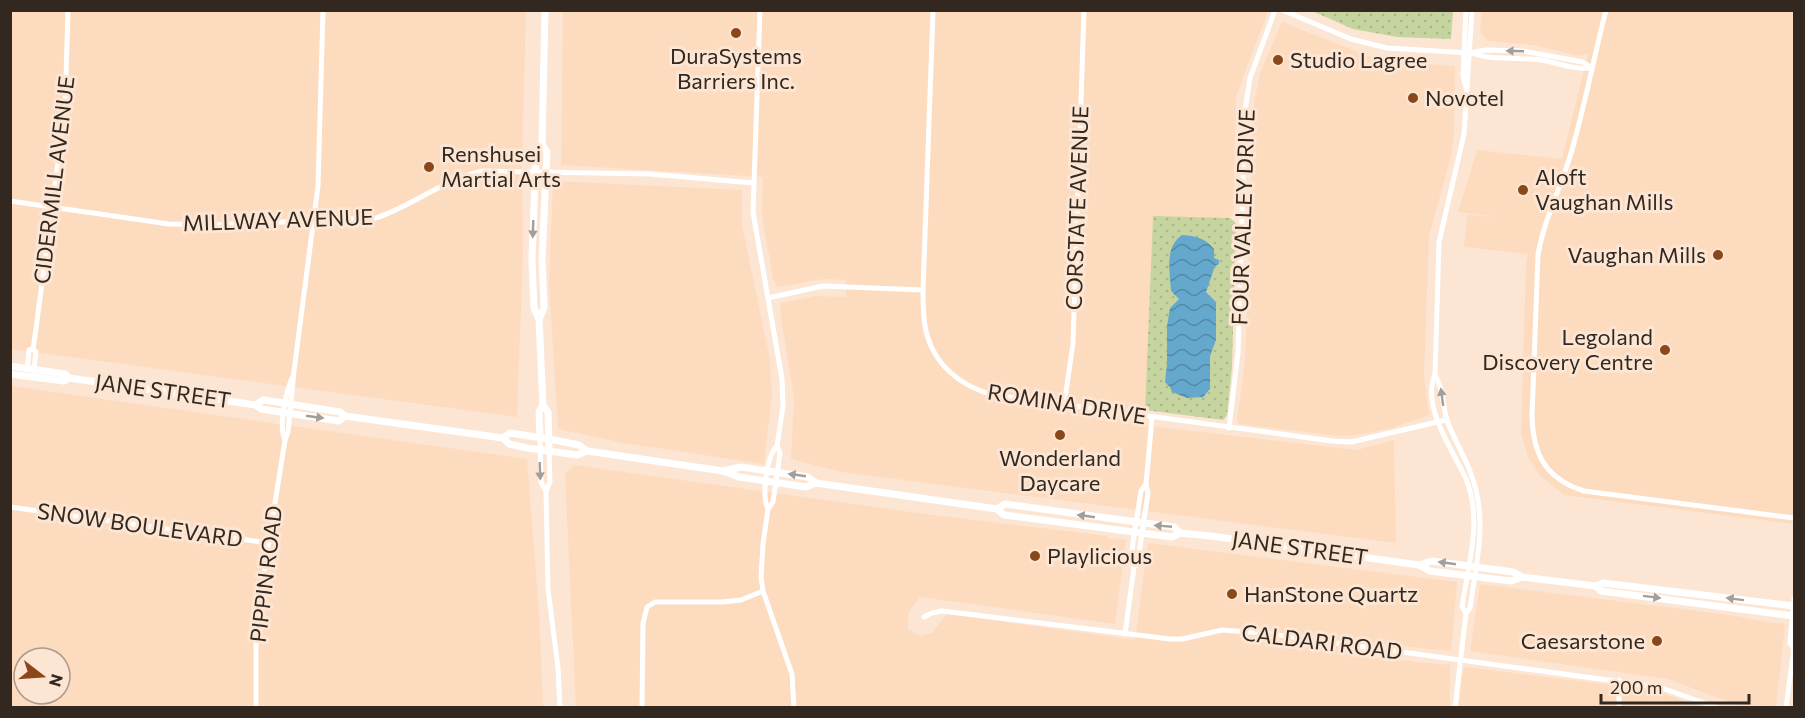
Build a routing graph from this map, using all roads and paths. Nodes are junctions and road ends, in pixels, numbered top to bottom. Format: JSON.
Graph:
{"nodes":[{"id":1,"x":68,"y":10,"type":"edge"},
{"id":2,"x":323,"y":10,"type":"edge"},
{"id":3,"x":545,"y":10,"type":"edge"},
{"id":4,"x":760,"y":10,"type":"edge"},
{"id":5,"x":933,"y":10,"type":"edge"},
{"id":6,"x":1084,"y":10,"type":"edge"},
{"id":7,"x":1275,"y":10,"type":"edge"},
{"id":8,"x":1282,"y":10,"type":"edge"},
{"id":9,"x":1466,"y":10,"type":"edge"},
{"id":10,"x":1472,"y":10,"type":"edge"},
{"id":11,"x":1606,"y":10,"type":"edge"},
{"id":12,"x":1467,"y":53,"type":"junction"},
{"id":13,"x":1592,"y":68,"type":"junction"},
{"id":14,"x":542,"y":144,"type":"junction"},
{"id":15,"x":536,"y":171,"type":"junction"},
{"id":16,"x":546,"y":172,"type":"junction"},
{"id":17,"x":753,"y":183,"type":"junction"},
{"id":18,"x":10,"y":201,"type":"edge"},
{"id":19,"x":52,"y":207,"type":"junction"},
{"id":20,"x":313,"y":221,"type":"junction"},
{"id":21,"x":923,"y":290,"type":"junction"},
{"id":22,"x":768,"y":297,"type":"junction"},
{"id":23,"x":539,"y":319,"type":"junction"},
{"id":24,"x":10,"y":366,"type":"edge"},
{"id":25,"x":31,"y":372,"type":"junction"},
{"id":26,"x":10,"y":374,"type":"edge"},
{"id":27,"x":1435,"y":375,"type":"junction"},
{"id":28,"x":289,"y":404,"type":"junction"},
{"id":29,"x":256,"y":405,"type":"junction"},
{"id":30,"x":543,"y":405,"type":"junction"},
{"id":31,"x":1065,"y":406,"type":"junction"},
{"id":32,"x":287,"y":413,"type":"junction"},
{"id":33,"x":345,"y":416,"type":"junction"},
{"id":34,"x":1152,"y":418,"type":"junction"},
{"id":35,"x":1446,"y":420,"type":"junction"},
{"id":36,"x":1438,"y":421,"type":"junction"},
{"id":37,"x":1229,"y":428,"type":"junction"},
{"id":38,"x":540,"y":437,"type":"junction"},
{"id":39,"x":502,"y":438,"type":"junction"},
{"id":40,"x":549,"y":439,"type":"junction"},
{"id":41,"x":777,"y":446,"type":"junction"},
{"id":42,"x":539,"y":449,"type":"junction"},
{"id":43,"x":549,"y":450,"type":"junction"},
{"id":44,"x":586,"y":451,"type":"junction"},
{"id":45,"x":723,"y":471,"type":"junction"},
{"id":46,"x":768,"y":471,"type":"junction"},
{"id":47,"x":777,"y":472,"type":"junction"},
{"id":48,"x":766,"y":481,"type":"junction"},
{"id":49,"x":775,"y":483,"type":"junction"},
{"id":50,"x":816,"y":483,"type":"junction"},
{"id":51,"x":546,"y":491,"type":"junction"},
{"id":52,"x":10,"y":507,"type":"edge"},
{"id":53,"x":768,"y":508,"type":"junction"},
{"id":54,"x":997,"y":509,"type":"junction"},
{"id":55,"x":1794,"y":518,"type":"edge"},
{"id":56,"x":1140,"y":523,"type":"junction"},
{"id":57,"x":1138,"y":533,"type":"junction"},
{"id":58,"x":1180,"y":533,"type":"junction"},
{"id":59,"x":269,"y":543,"type":"junction"},
{"id":60,"x":1419,"y":565,"type":"junction"},
{"id":61,"x":1472,"y":566,"type":"junction"},
{"id":62,"x":1466,"y":575,"type":"junction"},
{"id":63,"x":1474,"y":576,"type":"junction"},
{"id":64,"x":1522,"y":578,"type":"junction"},
{"id":65,"x":1596,"y":586,"type":"junction"},
{"id":66,"x":763,"y":591,"type":"junction"},
{"id":67,"x":1794,"y":604,"type":"edge"},
{"id":68,"x":1466,"y":613,"type":"junction"},
{"id":69,"x":1793,"y":616,"type":"edge"},
{"id":70,"x":924,"y":617,"type":"dead end"},
{"id":71,"x":1125,"y":634,"type":"junction"},
{"id":72,"x":1794,"y":649,"type":"edge"},
{"id":73,"x":1460,"y":658,"type":"junction"},
{"id":74,"x":1619,"y":680,"type":"junction"},
{"id":75,"x":256,"y":708,"type":"edge"},
{"id":76,"x":560,"y":708,"type":"edge"},
{"id":77,"x":642,"y":708,"type":"edge"},
{"id":78,"x":794,"y":708,"type":"edge"},
{"id":79,"x":1455,"y":708,"type":"edge"},
{"id":80,"x":1619,"y":708,"type":"edge"},
{"id":81,"x":1718,"y":708,"type":"edge"},
{"id":82,"x":1786,"y":708,"type":"edge"}],
"edges":[{"from":1,"to":19,"type":"street","name":"CIDERMILL AVENUE"},
{"from":2,"to":20,"type":"street","name":"PIPPIN ROAD"},
{"from":3,"to":14,"type":"main road"},
{"from":4,"to":17,"type":"street"},
{"from":5,"to":21,"type":"street","name":"ROMINA DRIVE"},
{"from":6,"to":31,"type":"street","name":"CORSTATE AVENUE"},
{"from":7,"to":37,"type":"street","name":"FOUR VALLEY DRIVE"},
{"from":8,"to":12,"type":"street"},
{"from":9,"to":12,"type":"street"},
{"from":10,"to":12,"type":"street"},
{"from":11,"to":13,"type":"street"},
{"from":12,"to":13,"type":"street"},
{"from":12,"to":27,"type":"street"},
{"from":13,"to":55,"type":"street"},
{"from":14,"to":15,"type":"main road"},
{"from":14,"to":16,"type":"main road"},
{"from":15,"to":16,"type":"street","name":"MILLWAY AVENUE"},
{"from":15,"to":20,"type":"street","name":"MILLWAY AVENUE"},
{"from":15,"to":23,"type":"main road","one_way":true},
{"from":16,"to":17,"type":"street","name":"MILLWAY AVENUE"},
{"from":16,"to":23,"type":"main road"},
{"from":17,"to":22,"type":"street"},
{"from":18,"to":19,"type":"street","name":"MILLWAY AVENUE"},
{"from":19,"to":20,"type":"street","name":"MILLWAY AVENUE"},
{"from":19,"to":25,"type":"street","name":"CIDERMILL AVENUE"},
{"from":20,"to":28,"type":"street","name":"PIPPIN ROAD"},
{"from":21,"to":22,"type":"street"},
{"from":21,"to":31,"type":"street","name":"ROMINA DRIVE"},
{"from":22,"to":41,"type":"street"},
{"from":23,"to":30,"type":"main road"},
{"from":24,"to":25,"type":"main road","name":"JANE STREET"},
{"from":25,"to":26,"type":"main road","name":"JANE STREET"},
{"from":25,"to":29,"type":"main road","name":"JANE STREET"},
{"from":35,"to":27,"type":"street","one_way":true},
{"from":27,"to":36,"type":"street"},
{"from":28,"to":29,"type":"main road","name":"JANE STREET"},
{"from":28,"to":32,"type":"street","name":"PIPPIN ROAD"},
{"from":28,"to":33,"type":"main road","name":"JANE STREET"},
{"from":29,"to":32,"type":"main road","name":"JANE STREET"},
{"from":30,"to":38,"type":"main road"},
{"from":30,"to":40,"type":"main road"},
{"from":31,"to":34,"type":"street","name":"ROMINA DRIVE"},
{"from":32,"to":33,"type":"main road","name":"JANE STREET","one_way":true},
{"from":32,"to":59,"type":"street","name":"PIPPIN ROAD"},
{"from":33,"to":39,"type":"main road","name":"JANE STREET"},
{"from":34,"to":37,"type":"street","name":"ROMINA DRIVE"},
{"from":34,"to":56,"type":"street"},
{"from":35,"to":36,"type":"street","name":"ROMINA DRIVE"},
{"from":35,"to":61,"type":"street"},
{"from":36,"to":37,"type":"street","name":"ROMINA DRIVE"},
{"from":36,"to":61,"type":"street"},
{"from":38,"to":39,"type":"main road","name":"JANE STREET"},
{"from":38,"to":40,"type":"main road","name":"JANE STREET"},
{"from":38,"to":42,"type":"street"},
{"from":39,"to":42,"type":"main road","name":"JANE STREET"},
{"from":40,"to":43,"type":"main road"},
{"from":40,"to":44,"type":"main road","name":"JANE STREET"},
{"from":41,"to":46,"type":"street"},
{"from":41,"to":47,"type":"street"},
{"from":42,"to":43,"type":"main road","name":"JANE STREET"},
{"from":42,"to":51,"type":"street","one_way":true},
{"from":43,"to":44,"type":"main road","name":"JANE STREET"},
{"from":43,"to":51,"type":"street"},
{"from":44,"to":45,"type":"main road","name":"JANE STREET"},
{"from":45,"to":46,"type":"main road","name":"JANE STREET"},
{"from":45,"to":48,"type":"main road","name":"JANE STREET"},
{"from":46,"to":47,"type":"main road","name":"JANE STREET"},
{"from":46,"to":48,"type":"street"},
{"from":47,"to":49,"type":"street"},
{"from":50,"to":47,"type":"main road","name":"JANE STREET","one_way":true},
{"from":48,"to":49,"type":"main road","name":"JANE STREET"},
{"from":48,"to":53,"type":"street"},
{"from":49,"to":50,"type":"main road","name":"JANE STREET"},
{"from":49,"to":53,"type":"street"},
{"from":50,"to":54,"type":"main road","name":"JANE STREET"},
{"from":51,"to":76,"type":"street"},
{"from":52,"to":59,"type":"street","name":"SNOW BOULEVARD"},
{"from":53,"to":66,"type":"street"},
{"from":56,"to":54,"type":"main road","name":"JANE STREET","one_way":true},
{"from":54,"to":57,"type":"main road","name":"JANE STREET"},
{"from":56,"to":57,"type":"street"},
{"from":58,"to":56,"type":"main road","name":"JANE STREET","one_way":true},
{"from":57,"to":58,"type":"main road","name":"JANE STREET"},
{"from":57,"to":71,"type":"street"},
{"from":58,"to":60,"type":"main road","name":"JANE STREET"},
{"from":59,"to":75,"type":"street","name":"PIPPIN ROAD"},
{"from":61,"to":60,"type":"main road","name":"JANE STREET","one_way":true},
{"from":60,"to":62,"type":"main road","name":"JANE STREET"},
{"from":61,"to":62,"type":"street"},
{"from":61,"to":63,"type":"street"},
{"from":61,"to":64,"type":"main road","name":"JANE STREET"},
{"from":62,"to":63,"type":"main road","name":"JANE STREET"},
{"from":62,"to":68,"type":"street"},
{"from":63,"to":64,"type":"main road","name":"JANE STREET"},
{"from":63,"to":68,"type":"street"},
{"from":64,"to":65,"type":"main road","name":"JANE STREET"},
{"from":67,"to":65,"type":"main road","name":"JANE STREET","one_way":true},
{"from":65,"to":69,"type":"main road","name":"JANE STREET","one_way":true},
{"from":66,"to":77,"type":"street"},
{"from":66,"to":78,"type":"street"},
{"from":67,"to":69,"type":"street"},
{"from":68,"to":73,"type":"street"},
{"from":69,"to":72,"type":"street"},
{"from":70,"to":71,"type":"street","name":"CALDARI ROAD"},
{"from":71,"to":73,"type":"street","name":"CALDARI ROAD"},
{"from":72,"to":82,"type":"street"},
{"from":73,"to":74,"type":"street","name":"CALDARI ROAD"},
{"from":73,"to":79,"type":"street"},
{"from":74,"to":80,"type":"street"},
{"from":74,"to":81,"type":"street","name":"CALDARI ROAD"}]}
